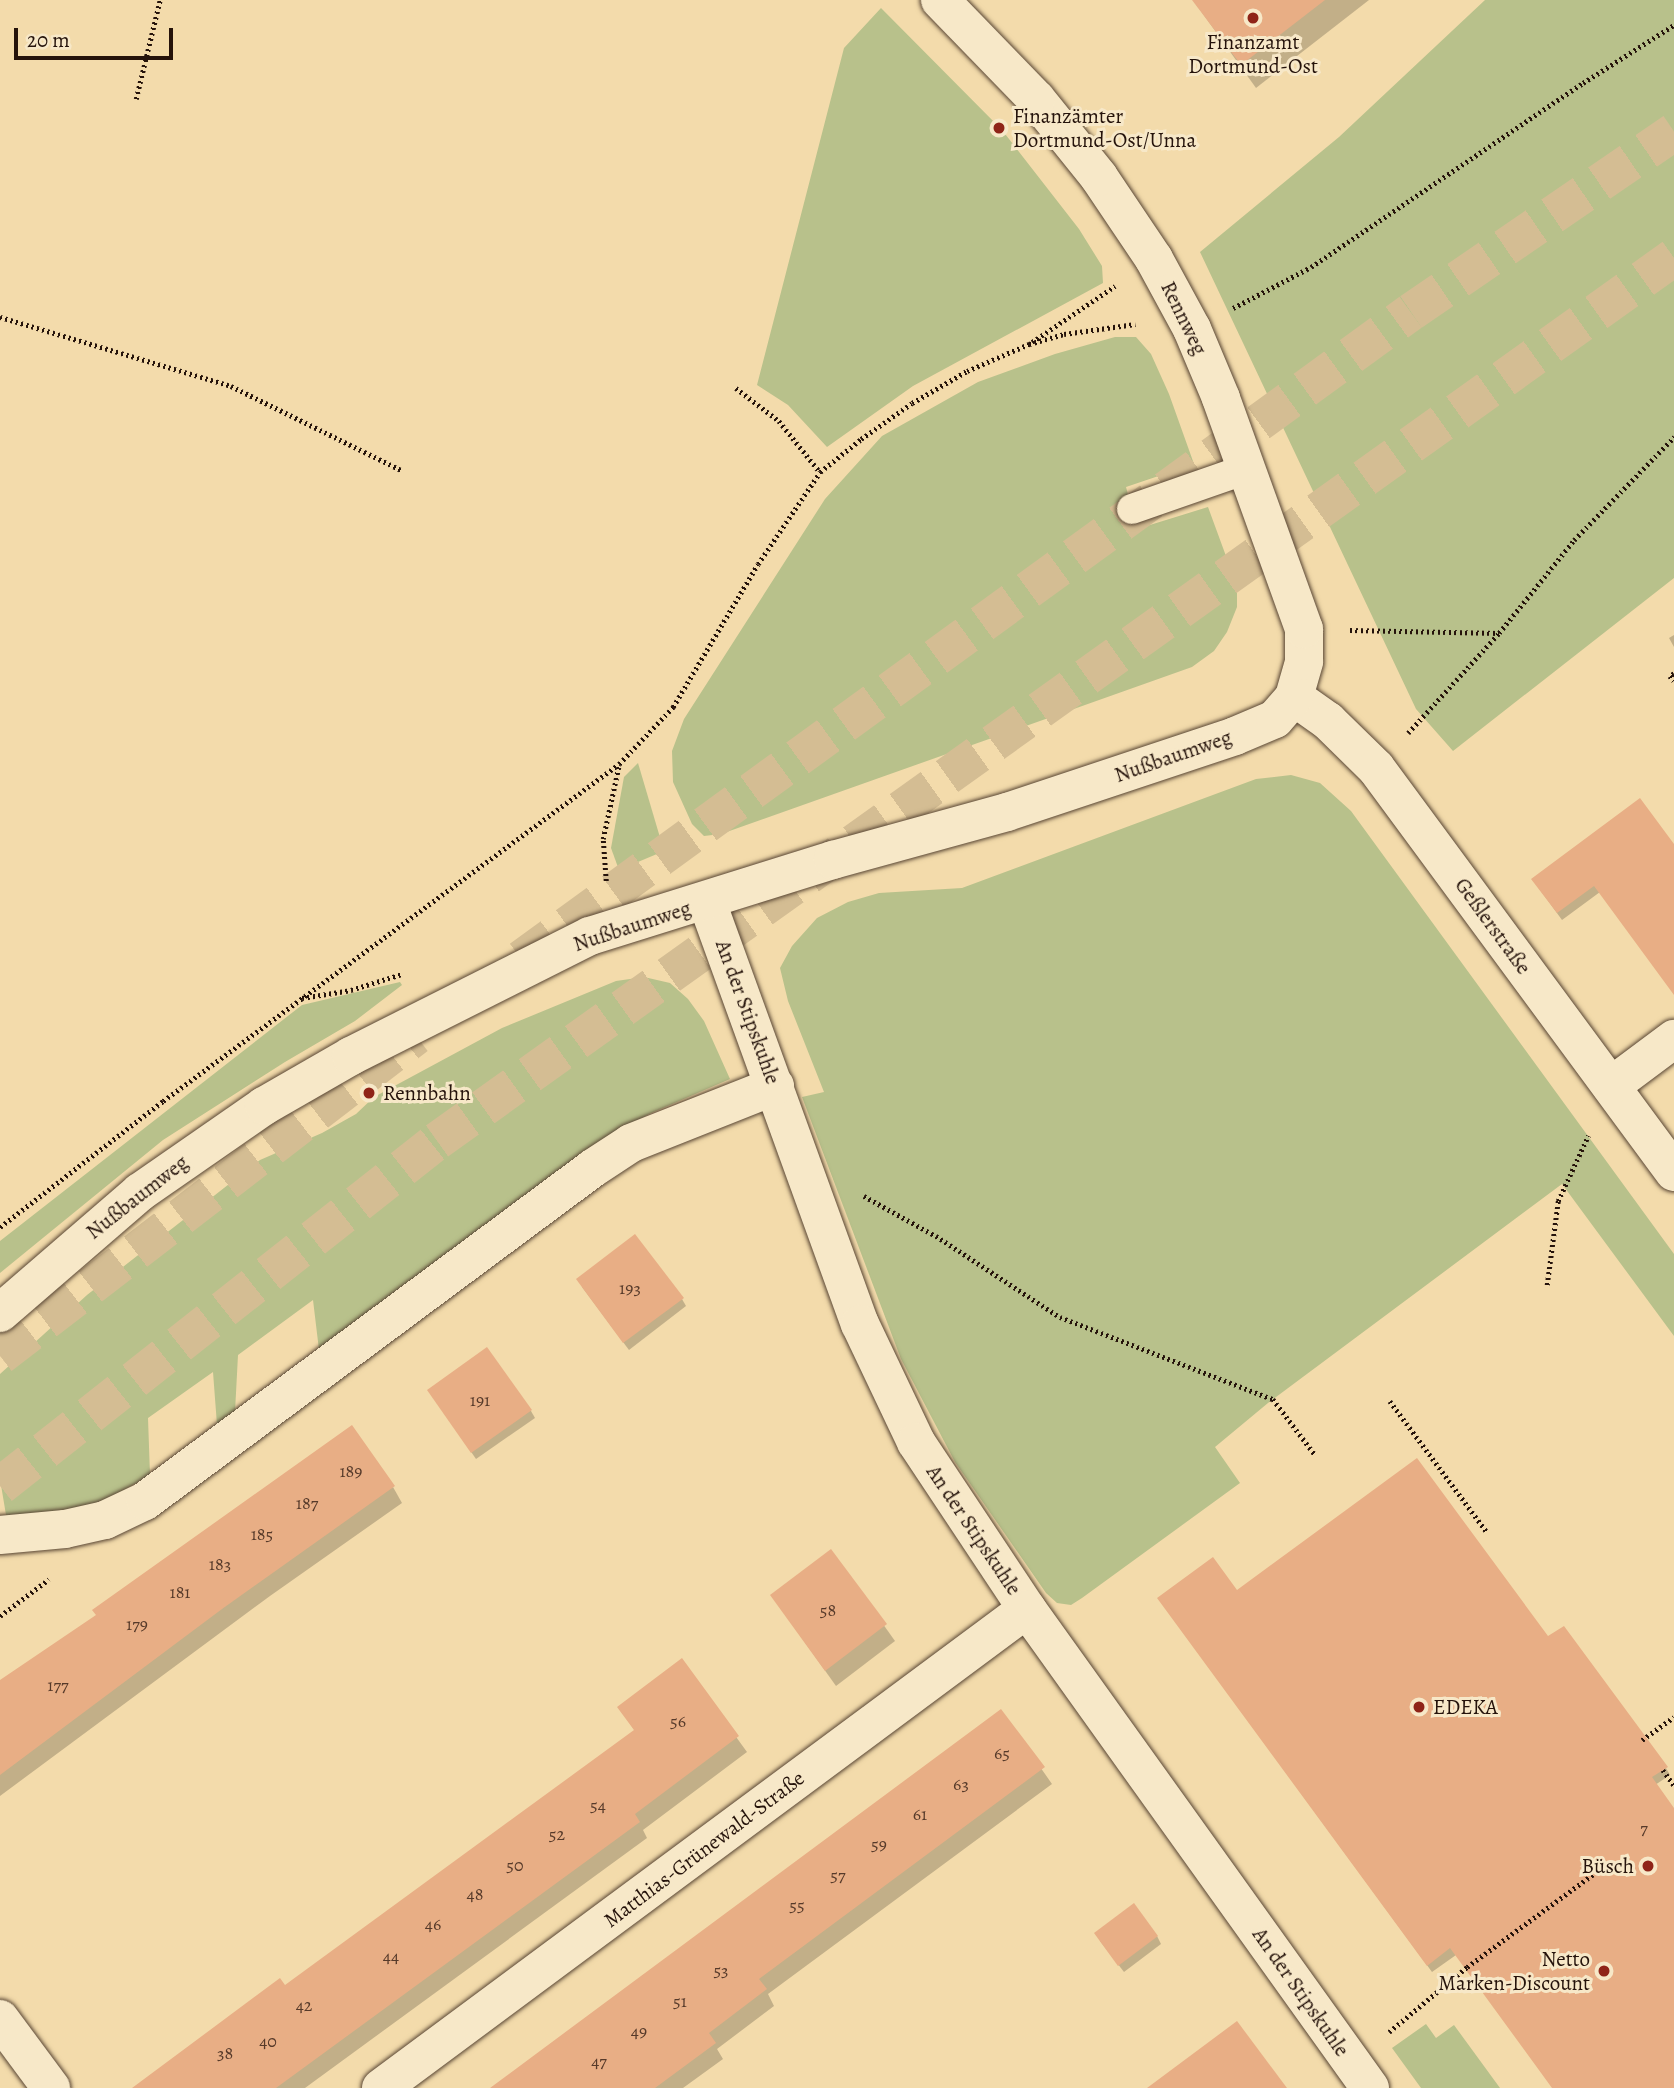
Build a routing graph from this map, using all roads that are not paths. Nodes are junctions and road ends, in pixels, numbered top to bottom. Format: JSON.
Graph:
{"nodes":[{"id":1,"x":940,"y":0,"type":"edge"},
{"id":2,"x":1247,"y":469,"type":"junction"},
{"id":3,"x":1132,"y":509,"type":"dead end"},
{"id":4,"x":1294,"y":697,"type":"junction"},
{"id":5,"x":707,"y":902,"type":"junction"},
{"id":6,"x":1674,"y":1039,"type":"edge"},
{"id":7,"x":1611,"y":1086,"type":"junction"},
{"id":8,"x":775,"y":1087,"type":"junction"},
{"id":9,"x":1674,"y":1172,"type":"edge"},
{"id":10,"x":0,"y":1313,"type":"edge"},
{"id":11,"x":0,"y":1535,"type":"edge"},
{"id":12,"x":1027,"y":1609,"type":"junction"},
{"id":13,"x":0,"y":2019,"type":"edge"},
{"id":14,"x":51,"y":2088,"type":"edge"},
{"id":15,"x":381,"y":2088,"type":"edge"},
{"id":16,"x":1370,"y":2088,"type":"edge"}],
"edges":[{"from":1,"to":2,"type":"street","name":"Rennweg"},
{"from":2,"to":3,"type":"lane"},
{"from":2,"to":4,"type":"street","name":"Rennweg"},
{"from":4,"to":5,"type":"street","name":"Nußbaumweg"},
{"from":4,"to":7,"type":"street","name":"Geßlerstraße"},
{"from":5,"to":8,"type":"street","name":"An der Stipskuhle"},
{"from":5,"to":10,"type":"street","name":"Nußbaumweg"},
{"from":6,"to":7,"type":"street"},
{"from":7,"to":9,"type":"street","name":"Geßlerstraße"},
{"from":8,"to":11,"type":"street"},
{"from":8,"to":12,"type":"street","name":"An der Stipskuhle"},
{"from":12,"to":15,"type":"street","name":"Matthias-Grünewald-Straße"},
{"from":12,"to":16,"type":"street","name":"An der Stipskuhle"},
{"from":13,"to":14,"type":"street"}]}
